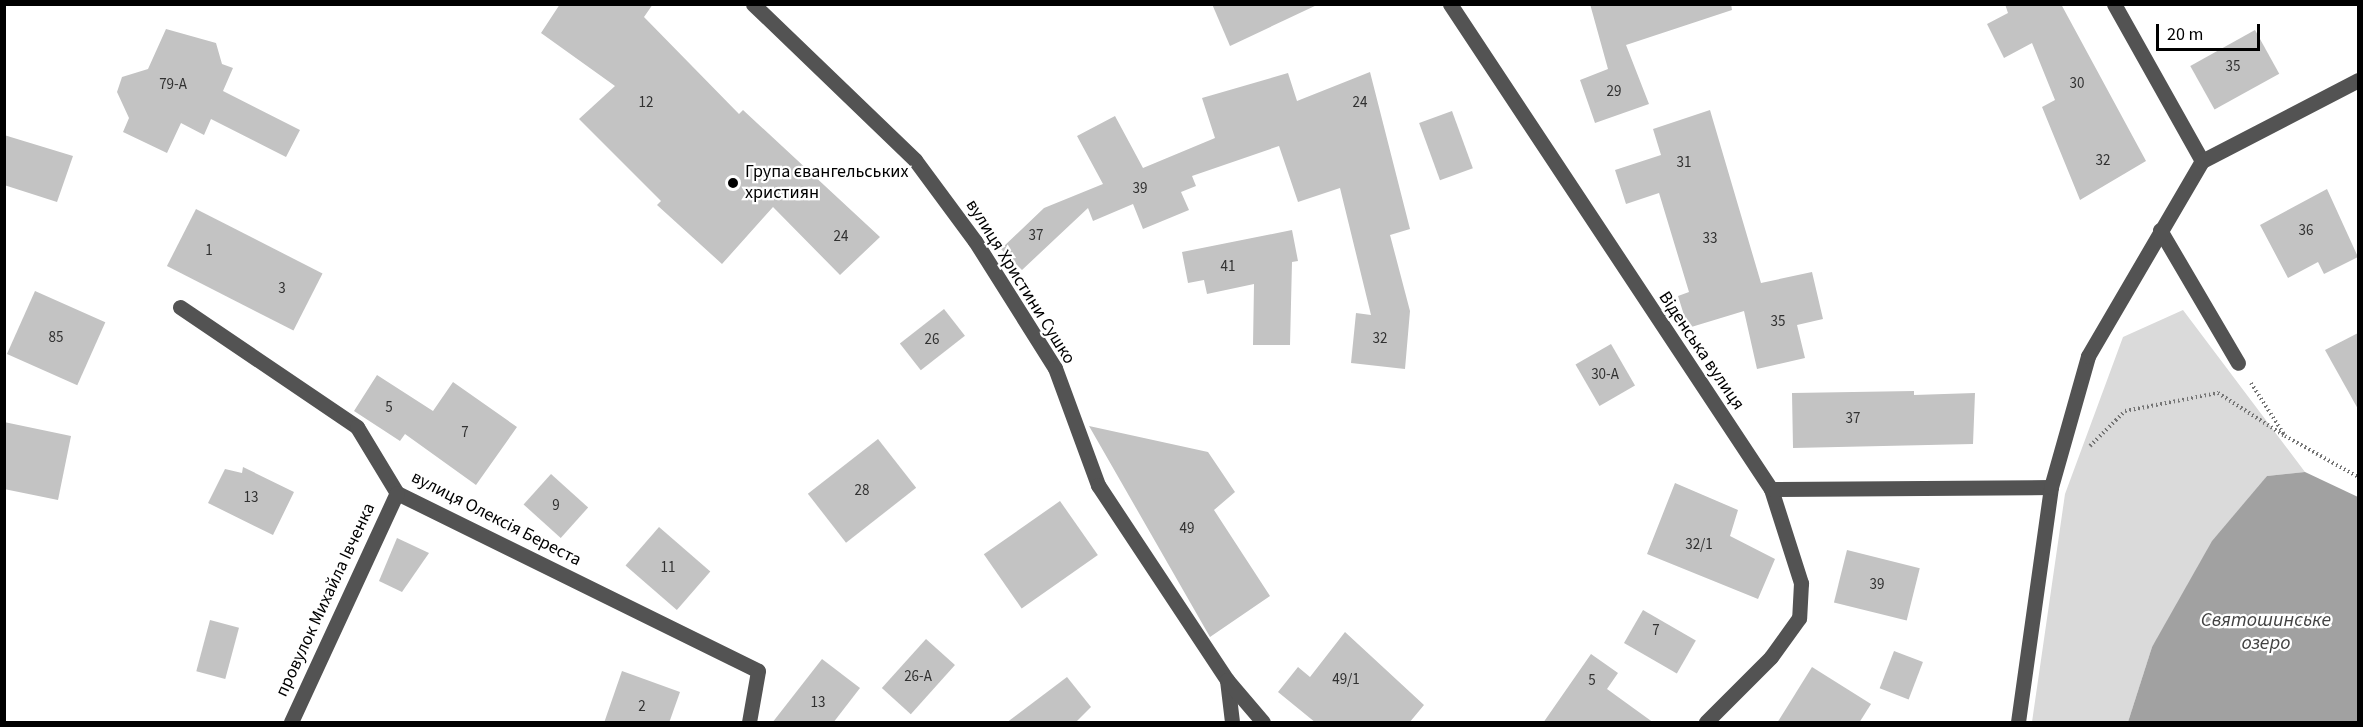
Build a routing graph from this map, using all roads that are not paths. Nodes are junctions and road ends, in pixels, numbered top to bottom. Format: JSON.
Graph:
{"nodes":[{"id":1,"x":753,"y":4,"type":"edge"},
{"id":2,"x":1450,"y":4,"type":"edge"},
{"id":3,"x":2114,"y":4,"type":"edge"},
{"id":4,"x":2358,"y":80,"type":"edge"},
{"id":5,"x":2202,"y":160,"type":"junction"},
{"id":6,"x":2160,"y":230,"type":"junction"},
{"id":7,"x":180,"y":307,"type":"dead end"},
{"id":8,"x":2238,"y":363,"type":"road end"},
{"id":9,"x":2051,"y":487,"type":"junction"},
{"id":10,"x":1771,"y":489,"type":"junction"},
{"id":11,"x":397,"y":493,"type":"junction"},
{"id":12,"x":1227,"y":680,"type":"junction"},
{"id":13,"x":291,"y":723,"type":"edge"},
{"id":14,"x":749,"y":723,"type":"edge"},
{"id":15,"x":1232,"y":723,"type":"edge"},
{"id":16,"x":1263,"y":723,"type":"edge"},
{"id":17,"x":1706,"y":723,"type":"edge"},
{"id":18,"x":2018,"y":723,"type":"edge"}],
"edges":[{"from":1,"to":12,"type":"street","name":"вулиця Христини Сушко"},
{"from":2,"to":10,"type":"street","name":"Віденська вулиця"},
{"from":3,"to":5,"type":"street"},
{"from":4,"to":5,"type":"street"},
{"from":5,"to":6,"type":"street"},
{"from":6,"to":8,"type":"street"},
{"from":6,"to":9,"type":"street"},
{"from":7,"to":11,"type":"street","name":"вулиця Олексія Береста"},
{"from":9,"to":10,"type":"street"},
{"from":9,"to":18,"type":"street"},
{"from":10,"to":17,"type":"street","name":"Віденська вулиця"},
{"from":11,"to":13,"type":"street","name":"провулок Михайла Івченка"},
{"from":11,"to":14,"type":"street","name":"вулиця Олексія Береста"},
{"from":12,"to":15,"type":"street","name":"вулиця Христини Сушко"},
{"from":12,"to":16,"type":"street"}]}
